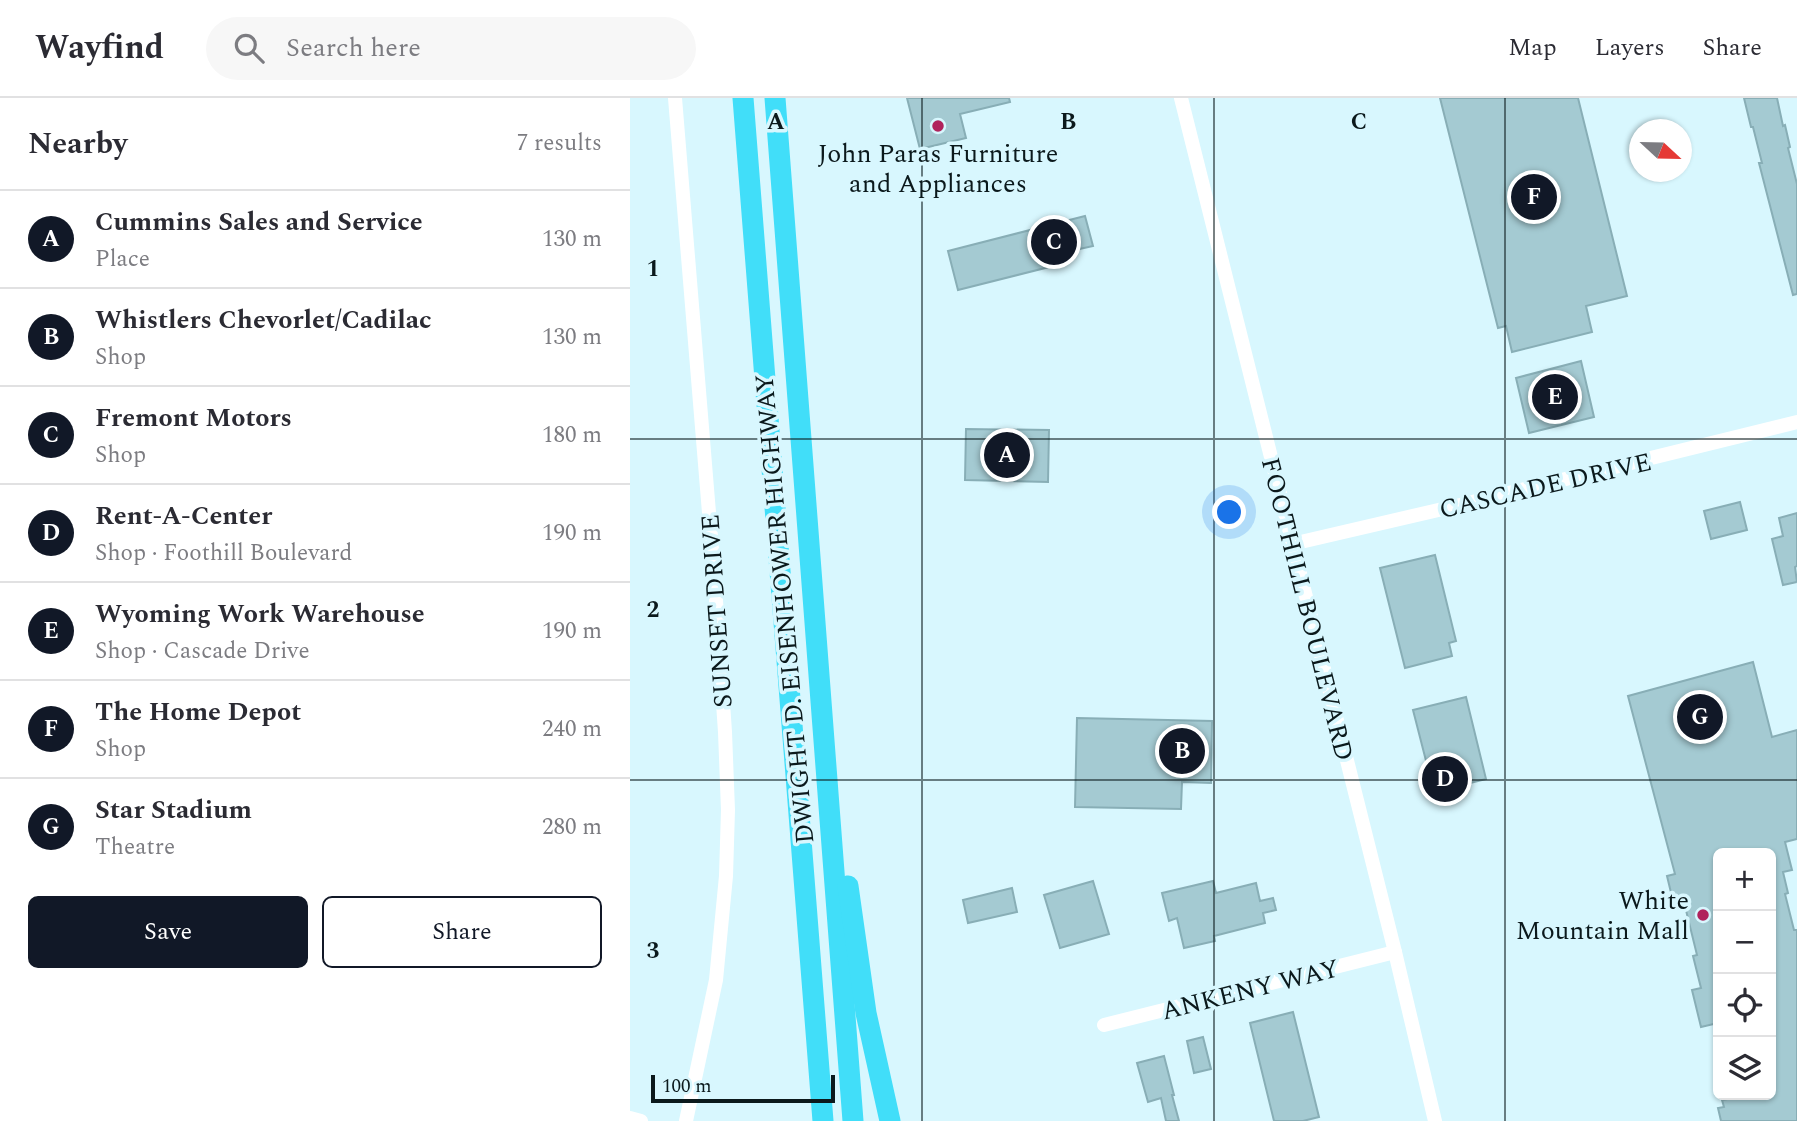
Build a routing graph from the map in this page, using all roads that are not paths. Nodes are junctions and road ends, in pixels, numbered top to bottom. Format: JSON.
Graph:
{"nodes":[{"id":1,"x":675,"y":98,"type":"edge"},
{"id":2,"x":743,"y":98,"type":"edge"},
{"id":3,"x":775,"y":98,"type":"edge"},
{"id":4,"x":1181,"y":98,"type":"edge"},
{"id":5,"x":1797,"y":422,"type":"edge"},
{"id":6,"x":1292,"y":544,"type":"junction"},
{"id":7,"x":818,"y":667,"type":"junction"},
{"id":8,"x":798,"y":788,"type":"junction"},
{"id":9,"x":1395,"y":952,"type":"junction"},
{"id":10,"x":1104,"y":1025,"type":"dead end"},
{"id":11,"x":630,"y":1118,"type":"edge"},
{"id":12,"x":641,"y":1121,"type":"edge"},
{"id":13,"x":686,"y":1121,"type":"edge"},
{"id":14,"x":810,"y":1121,"type":"edge"},
{"id":15,"x":823,"y":1121,"type":"edge"},
{"id":16,"x":853,"y":1121,"type":"edge"},
{"id":17,"x":890,"y":1121,"type":"edge"},
{"id":18,"x":1434,"y":1121,"type":"edge"}],
"edges":[{"from":1,"to":13,"type":"street","name":"SUNSET DRIVE"},
{"from":2,"to":8,"type":"highway","name":"DWIGHT D. EISENHOWER HIGHWAY"},
{"from":3,"to":7,"type":"highway","name":"DWIGHT D. EISENHOWER HIGHWAY"},
{"from":4,"to":6,"type":"street","name":"FOOTHILL BOULEVARD"},
{"from":5,"to":6,"type":"street","name":"CASCADE DRIVE"},
{"from":6,"to":9,"type":"street","name":"FOOTHILL BOULEVARD"},
{"from":7,"to":16,"type":"highway","name":"DWIGHT D. EISENHOWER HIGHWAY"},
{"from":7,"to":17,"type":"highway"},
{"from":8,"to":14,"type":"highway"},
{"from":8,"to":15,"type":"highway","name":"DWIGHT D. EISENHOWER HIGHWAY"},
{"from":9,"to":10,"type":"street","name":"ANKENY WAY"},
{"from":9,"to":18,"type":"street","name":"FOOTHILL BOULEVARD"},
{"from":11,"to":12,"type":"street"}]}
